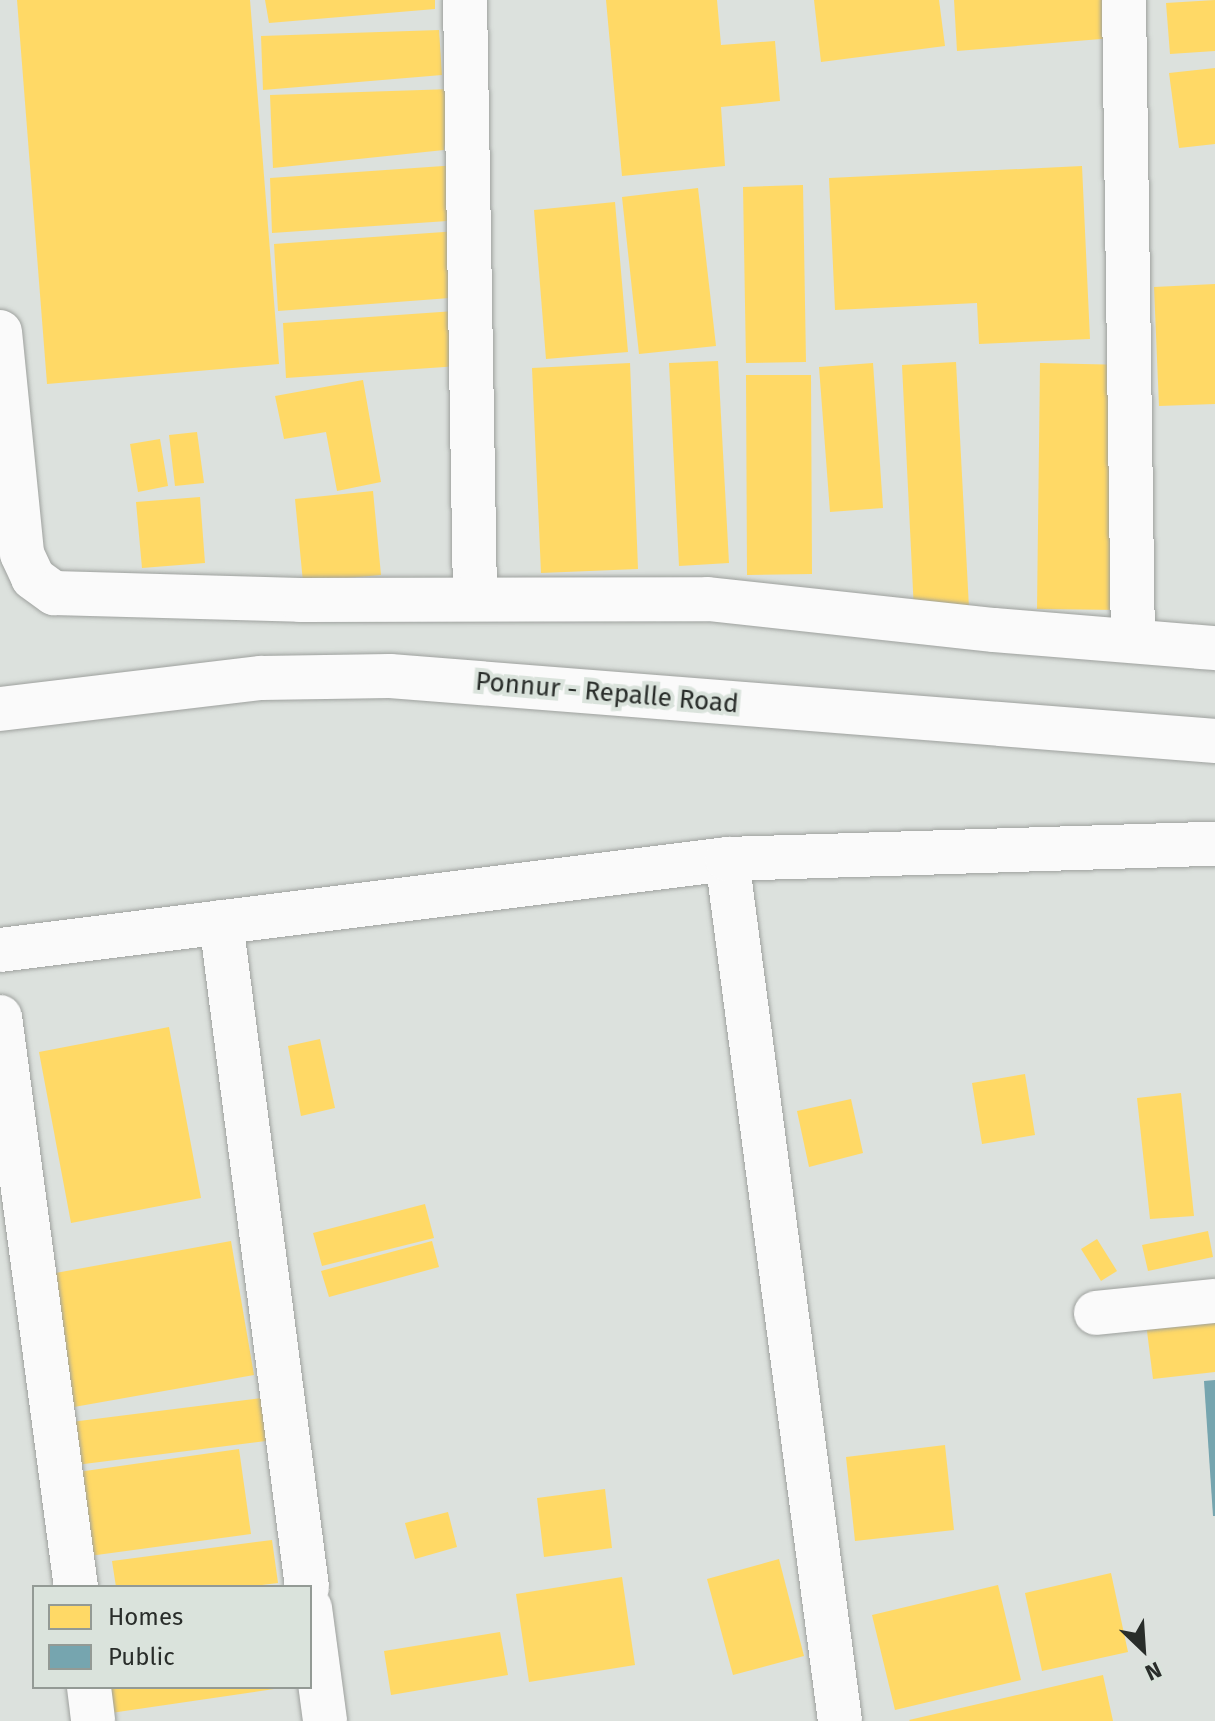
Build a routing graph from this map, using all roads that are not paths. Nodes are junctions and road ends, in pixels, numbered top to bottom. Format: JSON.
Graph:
{"nodes":[{"id":1,"x":465,"y":0,"type":"edge"},
{"id":2,"x":1124,"y":0,"type":"edge"},
{"id":3,"x":0,"y":332,"type":"edge"},
{"id":4,"x":475,"y":597,"type":"junction"},
{"id":5,"x":1133,"y":641,"type":"junction"},
{"id":6,"x":1215,"y":648,"type":"edge"},
{"id":7,"x":0,"y":709,"type":"edge"},
{"id":8,"x":1215,"y":741,"type":"edge"},
{"id":9,"x":1215,"y":844,"type":"edge"},
{"id":10,"x":727,"y":859,"type":"junction"},
{"id":11,"x":221,"y":922,"type":"junction"},
{"id":12,"x":0,"y":950,"type":"edge"},
{"id":13,"x":0,"y":1017,"type":"edge"},
{"id":14,"x":1215,"y":1301,"type":"edge"},
{"id":15,"x":1096,"y":1313,"type":"dead end"},
{"id":16,"x":76,"y":1585,"type":"edge"},
{"id":17,"x":307,"y":1585,"type":"edge"},
{"id":18,"x":312,"y":1623,"type":"edge"},
{"id":19,"x":89,"y":1689,"type":"edge"},
{"id":20,"x":93,"y":1721,"type":"edge"},
{"id":21,"x":325,"y":1721,"type":"edge"},
{"id":22,"x":840,"y":1721,"type":"edge"}],
"edges":[{"from":1,"to":4,"type":"street"},
{"from":2,"to":5,"type":"street"},
{"from":3,"to":4,"type":"street"},
{"from":4,"to":5,"type":"street"},
{"from":5,"to":6,"type":"street"},
{"from":7,"to":8,"type":"street","name":"Ponnur - Repalle Road"},
{"from":9,"to":10,"type":"street"},
{"from":10,"to":11,"type":"street"},
{"from":10,"to":22,"type":"street"},
{"from":11,"to":12,"type":"street"},
{"from":11,"to":17,"type":"street"},
{"from":13,"to":16,"type":"street"},
{"from":14,"to":15,"type":"street"},
{"from":18,"to":21,"type":"street"},
{"from":19,"to":20,"type":"street"}]}
